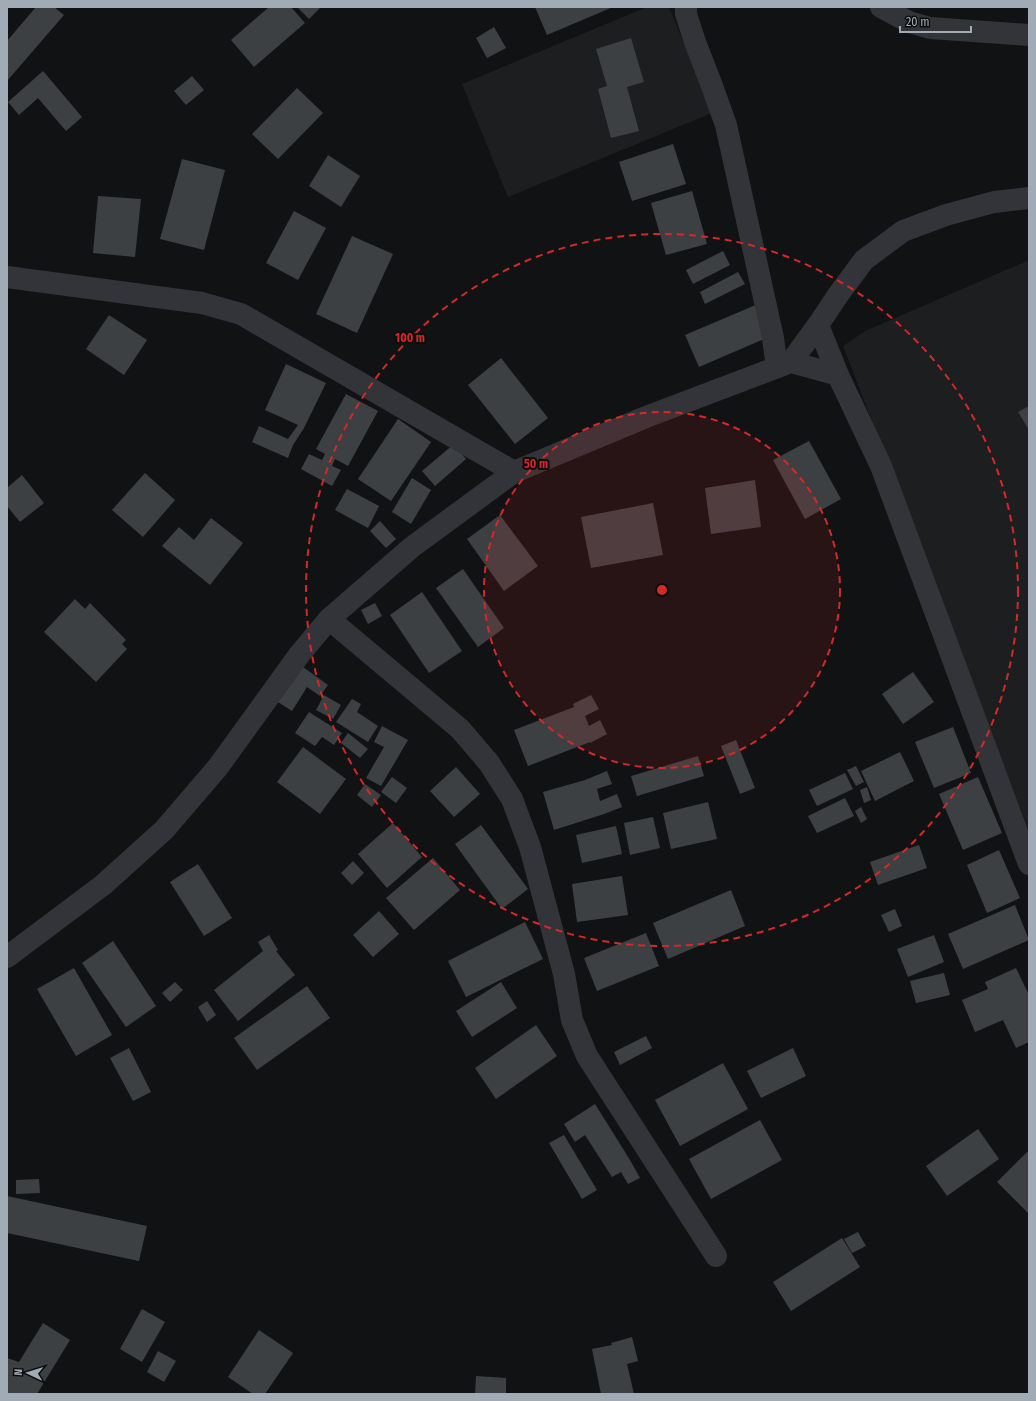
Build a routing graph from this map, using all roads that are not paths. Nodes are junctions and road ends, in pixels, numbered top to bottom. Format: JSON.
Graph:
{"nodes":[{"id":1,"x":686,"y":7,"type":"edge"},
{"id":2,"x":881,"y":7,"type":"edge"},
{"id":3,"x":1029,"y":35,"type":"edge"},
{"id":4,"x":1029,"y":198,"type":"edge"},
{"id":5,"x":7,"y":276,"type":"edge"},
{"id":6,"x":818,"y":325,"type":"junction"},
{"id":7,"x":784,"y":365,"type":"junction"},
{"id":8,"x":838,"y":375,"type":"junction"},
{"id":9,"x":514,"y":472,"type":"junction"},
{"id":10,"x":329,"y":618,"type":"junction"},
{"id":11,"x":1029,"y":864,"type":"edge"},
{"id":12,"x":7,"y":957,"type":"edge"},
{"id":13,"x":716,"y":1256,"type":"dead end"}],
"edges":[{"from":1,"to":7,"type":"street"},
{"from":2,"to":3,"type":"street"},
{"from":4,"to":6,"type":"street"},
{"from":5,"to":9,"type":"street"},
{"from":6,"to":7,"type":"street"},
{"from":6,"to":8,"type":"street"},
{"from":7,"to":8,"type":"street"},
{"from":7,"to":9,"type":"street"},
{"from":8,"to":11,"type":"street"},
{"from":9,"to":10,"type":"street"},
{"from":10,"to":12,"type":"street"},
{"from":10,"to":13,"type":"street"}]}
